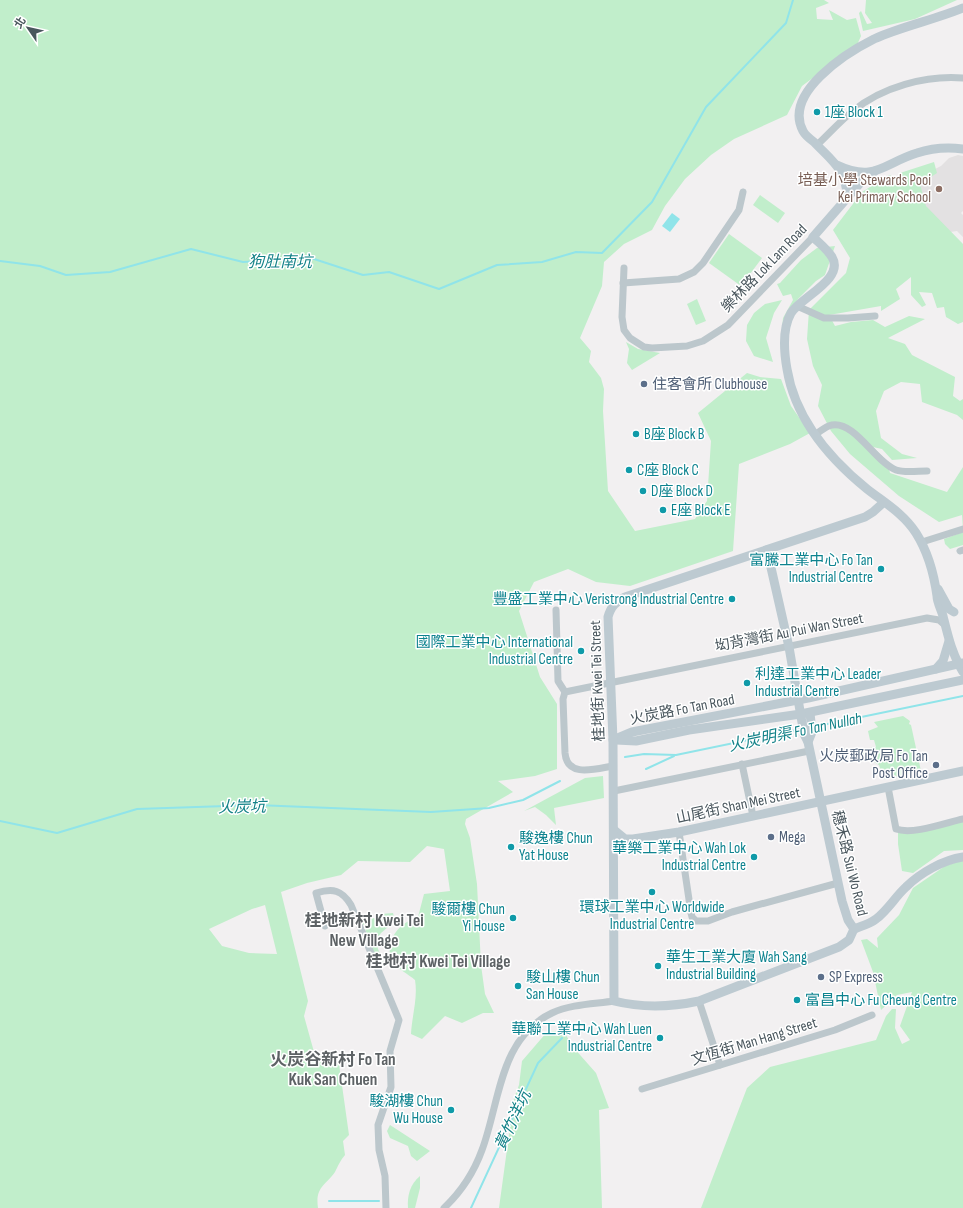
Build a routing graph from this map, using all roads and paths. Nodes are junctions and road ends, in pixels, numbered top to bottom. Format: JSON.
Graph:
{"nodes":[{"id":1,"x":963,"y":8,"type":"edge"},
{"id":2,"x":963,"y":78,"type":"edge"},
{"id":3,"x":817,"y":146,"type":"junction"},
{"id":4,"x":963,"y":149,"type":"edge"},
{"id":5,"x":836,"y":164,"type":"junction"},
{"id":6,"x":875,"y":171,"type":"junction"},
{"id":7,"x":743,"y":192,"type":"dead end"},
{"id":8,"x":847,"y":197,"type":"junction"},
{"id":9,"x":813,"y":237,"type":"junction"},
{"id":10,"x":624,"y":268,"type":"dead end"},
{"id":11,"x":623,"y":283,"type":"junction"},
{"id":12,"x":797,"y":306,"type":"junction"},
{"id":13,"x":875,"y":316,"type":"dead end"},
{"id":14,"x":816,"y":434,"type":"junction"},
{"id":15,"x":927,"y":471,"type":"dead end"},
{"id":16,"x":884,"y":502,"type":"junction"},
{"id":17,"x":963,"y":529,"type":"edge"},
{"id":18,"x":922,"y":542,"type":"junction"},
{"id":19,"x":767,"y":550,"type":"junction"},
{"id":20,"x":937,"y":587,"type":"junction"},
{"id":21,"x":963,"y":609,"type":"edge"},
{"id":22,"x":556,"y":610,"type":"dead end"},
{"id":23,"x":954,"y":612,"type":"junction"},
{"id":24,"x":945,"y":625,"type":"junction"},
{"id":25,"x":949,"y":641,"type":"junction"},
{"id":26,"x":789,"y":647,"type":"junction"},
{"id":27,"x":961,"y":666,"type":"edge"},
{"id":28,"x":936,"y":669,"type":"junction"},
{"id":29,"x":963,"y":680,"type":"edge"},
{"id":30,"x":612,"y":682,"type":"junction"},
{"id":31,"x":565,"y":692,"type":"junction"},
{"id":32,"x":799,"y":700,"type":"junction"},
{"id":33,"x":806,"y":718,"type":"junction"},
{"id":34,"x":613,"y":740,"type":"junction"},
{"id":35,"x":808,"y":742,"type":"junction"},
{"id":36,"x":742,"y":764,"type":"junction"},
{"id":37,"x":613,"y":766,"type":"junction"},
{"id":38,"x":963,"y":771,"type":"edge"},
{"id":39,"x":888,"y":787,"type":"junction"},
{"id":40,"x":614,"y":791,"type":"junction"},
{"id":41,"x":820,"y":803,"type":"junction"},
{"id":42,"x":753,"y":816,"type":"junction"},
{"id":43,"x":963,"y":819,"type":"edge"},
{"id":44,"x":614,"y":830,"type":"junction"},
{"id":45,"x":679,"y":832,"type":"junction"},
{"id":46,"x":963,"y":857,"type":"edge"},
{"id":47,"x":838,"y":883,"type":"junction"},
{"id":48,"x":325,"y":926,"type":"dead end"},
{"id":49,"x":854,"y":929,"type":"junction"},
{"id":50,"x":614,"y":1001,"type":"junction"},
{"id":51,"x":699,"y":1001,"type":"junction"},
{"id":52,"x":872,"y":1015,"type":"dead end"},
{"id":53,"x":720,"y":1065,"type":"junction"},
{"id":54,"x":642,"y":1089,"type":"dead end"},
{"id":55,"x":386,"y":1208,"type":"edge"},
{"id":56,"x":444,"y":1208,"type":"edge"}],
"edges":[{"from":1,"to":3,"type":"street"},
{"from":2,"to":3,"type":"street"},
{"from":3,"to":5,"type":"street"},
{"from":4,"to":6,"type":"street"},
{"from":5,"to":6,"type":"street"},
{"from":5,"to":8,"type":"street"},
{"from":6,"to":8,"type":"street","name":"樂林路 Lok Lam Road"},
{"from":7,"to":11,"type":"street"},
{"from":8,"to":9,"type":"street","name":"樂林路 Lok Lam Road"},
{"from":9,"to":11,"type":"street","name":"樂林路 Lok Lam Road"},
{"from":9,"to":12,"type":"street"},
{"from":10,"to":11,"type":"street","name":"樂林路 Lok Lam Road"},
{"from":12,"to":13,"type":"street"},
{"from":12,"to":14,"type":"street"},
{"from":14,"to":15,"type":"street"},
{"from":14,"to":16,"type":"street"},
{"from":16,"to":18,"type":"street"},
{"from":16,"to":19,"type":"street","name":"桂地街 Kwei Tei Street"},
{"from":17,"to":18,"type":"street"},
{"from":18,"to":20,"type":"street"},
{"from":19,"to":26,"type":"street","name":"穗禾路 Sui Wo Road"},
{"from":19,"to":30,"type":"street","name":"桂地街 Kwei Tei Street"},
{"from":20,"to":23,"type":"street"},
{"from":20,"to":24,"type":"street"},
{"from":21,"to":23,"type":"street"},
{"from":22,"to":31,"type":"street"},
{"from":23,"to":24,"type":"street"},
{"from":24,"to":25,"type":"street"},
{"from":24,"to":26,"type":"street","name":"㘭背灣街 Au Pui Wan Street"},
{"from":25,"to":27,"type":"street"},
{"from":25,"to":28,"type":"street"},
{"from":26,"to":30,"type":"street","name":"㘭背灣街 Au Pui Wan Street"},
{"from":26,"to":32,"type":"street","name":"穗禾路 Sui Wo Road"},
{"from":27,"to":28,"type":"street","name":"火炭路 Fo Tan Road"},
{"from":28,"to":32,"type":"street","name":"火炭路 Fo Tan Road"},
{"from":29,"to":33,"type":"street","name":"火炭路 Fo Tan Road"},
{"from":30,"to":31,"type":"street","name":"㘭背灣街 Au Pui Wan Street"},
{"from":30,"to":34,"type":"street","name":"桂地街 Kwei Tei Street"},
{"from":31,"to":37,"type":"street"},
{"from":32,"to":33,"type":"street","name":"穗禾路 Sui Wo Road"},
{"from":32,"to":34,"type":"street","name":"火炭路 Fo Tan Road"},
{"from":33,"to":34,"type":"street","name":"火炭路 Fo Tan Road"},
{"from":33,"to":35,"type":"street","name":"穗禾路 Sui Wo Road"},
{"from":34,"to":37,"type":"street","name":"桂地街 Kwei Tei Street"},
{"from":35,"to":36,"type":"street"},
{"from":35,"to":41,"type":"street","name":"穗禾路 Sui Wo Road"},
{"from":36,"to":40,"type":"street"},
{"from":36,"to":42,"type":"street"},
{"from":37,"to":40,"type":"street","name":"桂地街 Kwei Tei Street"},
{"from":38,"to":39,"type":"street","name":"山尾街 Shan Mei Street"},
{"from":39,"to":41,"type":"street","name":"山尾街 Shan Mei Street"},
{"from":39,"to":43,"type":"street"},
{"from":40,"to":44,"type":"street","name":"桂地街 Kwei Tei Street"},
{"from":41,"to":42,"type":"street","name":"山尾街 Shan Mei Street"},
{"from":41,"to":47,"type":"street","name":"穗禾路 Sui Wo Road"},
{"from":42,"to":45,"type":"street","name":"山尾街 Shan Mei Street"},
{"from":44,"to":45,"type":"street","name":"山尾街 Shan Mei Street"},
{"from":44,"to":50,"type":"street","name":"桂地街 Kwei Tei Street"},
{"from":45,"to":47,"type":"street"},
{"from":46,"to":49,"type":"street","name":"穗禾路 Sui Wo Road"},
{"from":47,"to":49,"type":"street","name":"穗禾路 Sui Wo Road"},
{"from":48,"to":55,"type":"street"},
{"from":49,"to":51,"type":"street"},
{"from":50,"to":51,"type":"street"},
{"from":50,"to":56,"type":"street"},
{"from":51,"to":53,"type":"street"},
{"from":52,"to":53,"type":"street","name":"文恆街 Man Hang Street"},
{"from":53,"to":54,"type":"street","name":"文恆街 Man Hang Street"}]}
